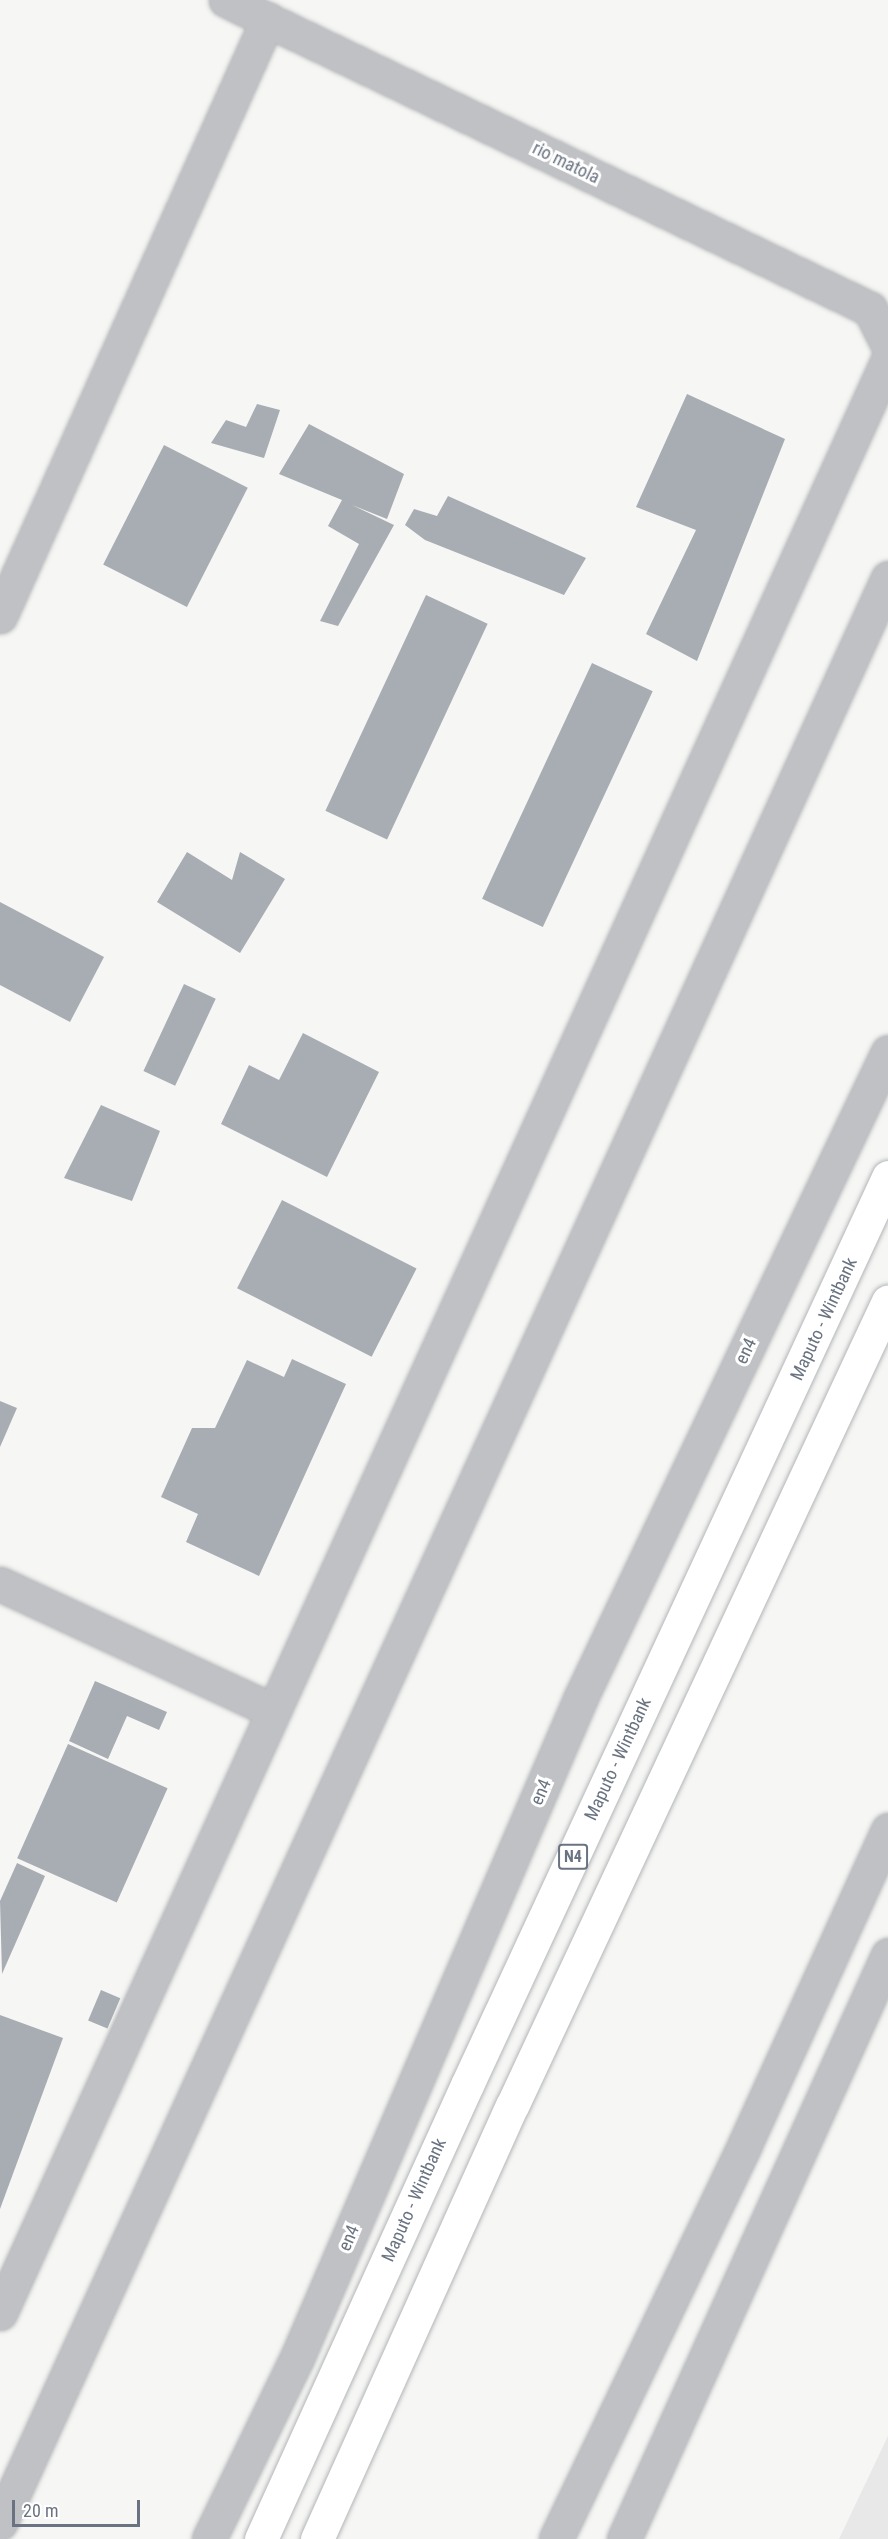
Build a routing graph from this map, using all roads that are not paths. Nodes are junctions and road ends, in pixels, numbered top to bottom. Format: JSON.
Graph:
{"nodes":[{"id":1,"x":225,"y":0,"type":"edge"},
{"id":2,"x":268,"y":20,"type":"junction"},
{"id":3,"x":888,"y":345,"type":"edge"},
{"id":4,"x":888,"y":360,"type":"edge"},
{"id":5,"x":888,"y":578,"type":"edge"},
{"id":6,"x":0,"y":616,"type":"edge"},
{"id":7,"x":888,"y":1052,"type":"edge"},
{"id":8,"x":888,"y":1177,"type":"edge"},
{"id":9,"x":888,"y":1301,"type":"edge"},
{"id":10,"x":0,"y":1584,"type":"edge"},
{"id":11,"x":272,"y":1710,"type":"junction"},
{"id":12,"x":888,"y":1830,"type":"edge"},
{"id":13,"x":888,"y":1955,"type":"edge"},
{"id":14,"x":0,"y":2313,"type":"edge"},
{"id":15,"x":0,"y":2523,"type":"edge"},
{"id":16,"x":209,"y":2539,"type":"edge"},
{"id":17,"x":261,"y":2539,"type":"edge"},
{"id":18,"x":317,"y":2539,"type":"edge"},
{"id":19,"x":556,"y":2539,"type":"edge"},
{"id":20,"x":624,"y":2539,"type":"edge"}],
"edges":[{"from":1,"to":2,"type":"street","name":"rio matola"},
{"from":2,"to":3,"type":"street","name":"rio matola"},
{"from":2,"to":6,"type":"street"},
{"from":4,"to":11,"type":"street"},
{"from":5,"to":15,"type":"street"},
{"from":7,"to":16,"type":"street","name":"en4"},
{"from":8,"to":17,"type":"highway","name":"Maputo - Wintbank","number":"N4"},
{"from":9,"to":18,"type":"highway"},
{"from":10,"to":11,"type":"street"},
{"from":11,"to":14,"type":"street"},
{"from":12,"to":19,"type":"street"},
{"from":13,"to":20,"type":"street"}]}
